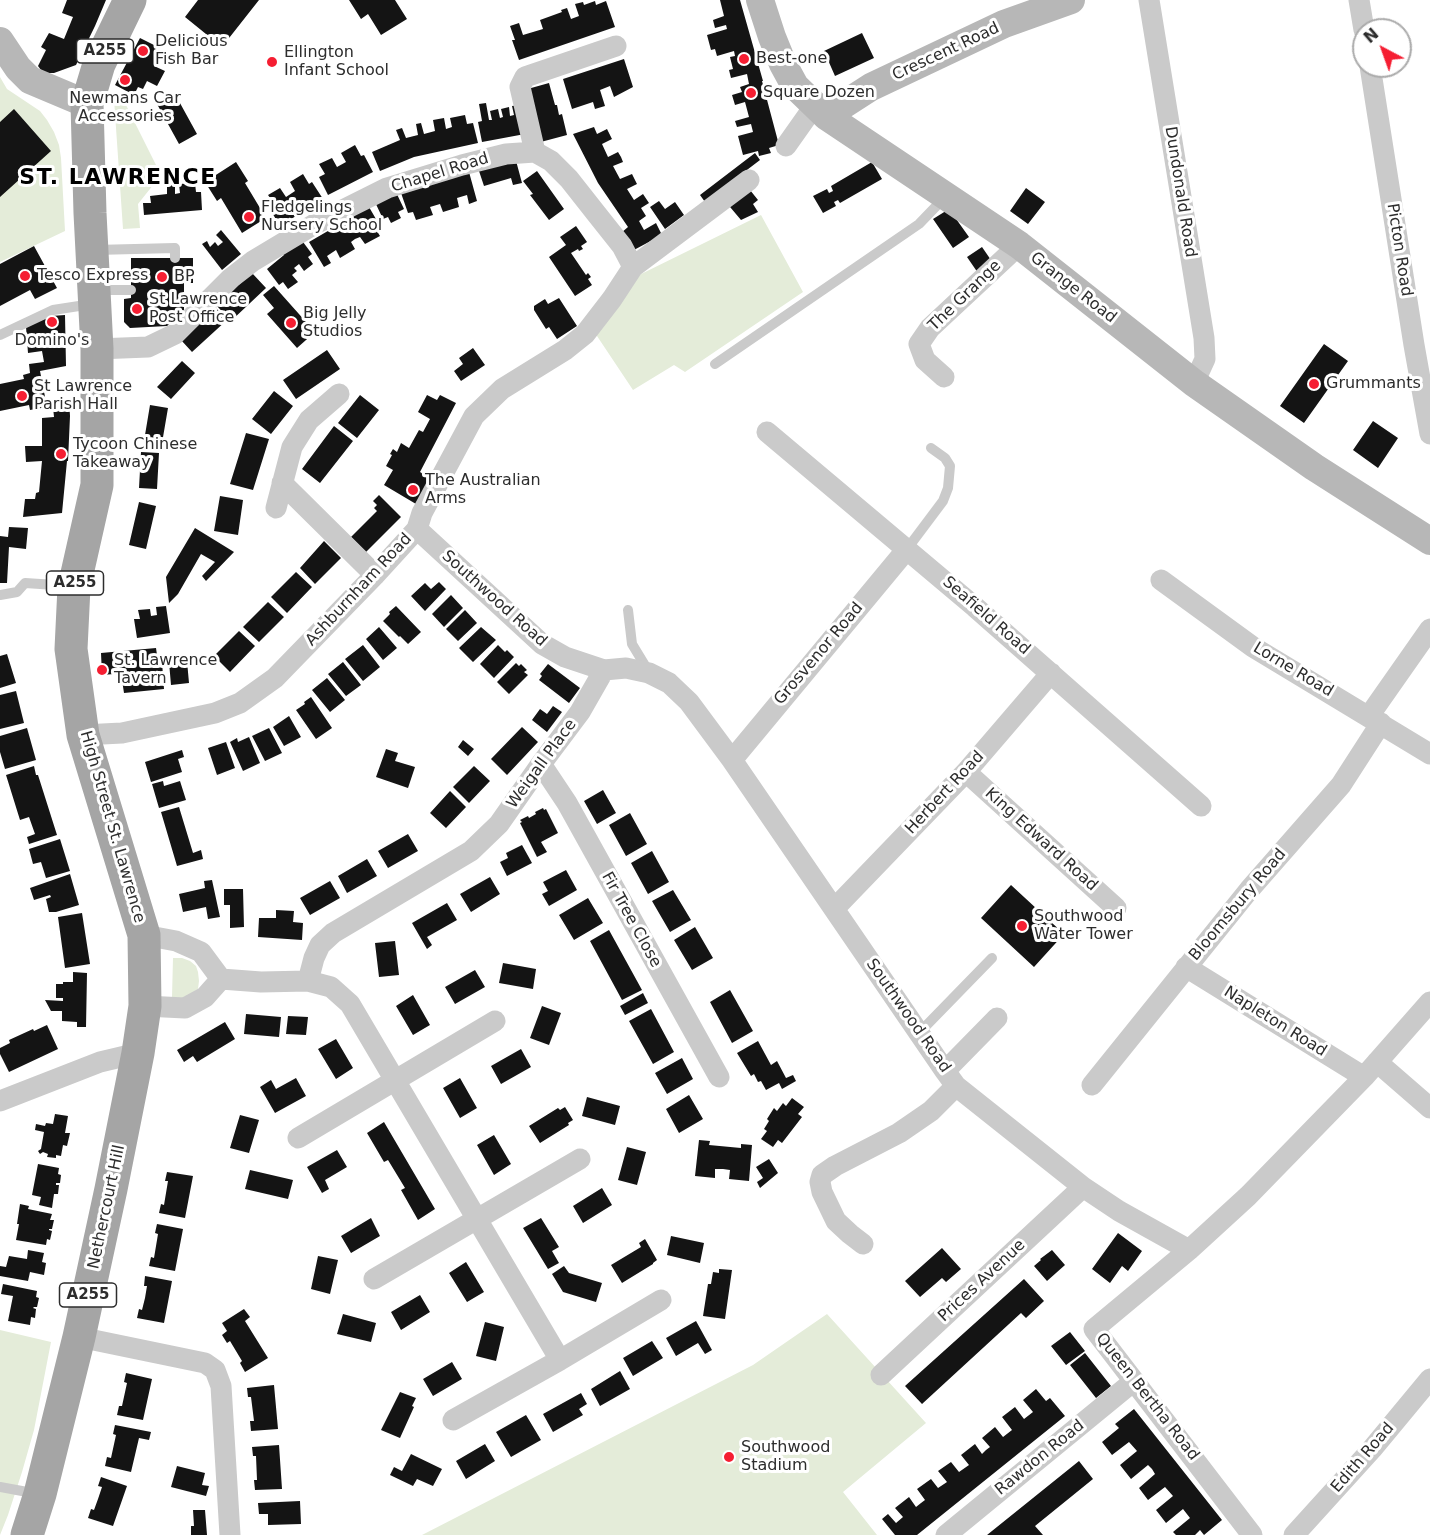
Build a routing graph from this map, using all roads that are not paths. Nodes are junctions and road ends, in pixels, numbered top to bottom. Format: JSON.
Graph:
{"nodes":[{"id":1,"x":130,"y":0,"type":"edge"},
{"id":2,"x":760,"y":0,"type":"edge"},
{"id":3,"x":1071,"y":0,"type":"edge"},
{"id":4,"x":1149,"y":0,"type":"edge"},
{"id":5,"x":1359,"y":0,"type":"edge"},
{"id":6,"x":1362,"y":18,"type":"edge"},
{"id":7,"x":0,"y":41,"type":"edge"},
{"id":8,"x":616,"y":46,"type":"dead end"},
{"id":9,"x":1372,"y":78,"type":"edge"},
{"id":10,"x":87,"y":104,"type":"junction"},
{"id":11,"x":820,"y":111,"type":"junction"},
{"id":12,"x":786,"y":146,"type":"dead end"},
{"id":13,"x":535,"y":152,"type":"junction"},
{"id":14,"x":749,"y":180,"type":"dead end"},
{"id":15,"x":945,"y":197,"type":"junction"},
{"id":16,"x":1019,"y":245,"type":"junction"},
{"id":17,"x":92,"y":250,"type":"junction"},
{"id":18,"x":175,"y":258,"type":"dead end"},
{"id":19,"x":633,"y":267,"type":"junction"},
{"id":20,"x":131,"y":290,"type":"dead end"},
{"id":21,"x":95,"y":297,"type":"junction"},
{"id":22,"x":0,"y":335,"type":"edge"},
{"id":23,"x":97,"y":350,"type":"junction"},
{"id":24,"x":715,"y":364,"type":"dead end"},
{"id":25,"x":944,"y":377,"type":"dead end"},
{"id":26,"x":1194,"y":383,"type":"junction"},
{"id":27,"x":339,"y":394,"type":"dead end"},
{"id":28,"x":766,"y":432,"type":"dead end"},
{"id":29,"x":1430,"y":434,"type":"edge"},
{"id":30,"x":931,"y":448,"type":"dead end"},
{"id":31,"x":282,"y":483,"type":"junction"},
{"id":32,"x":276,"y":508,"type":"dead end"},
{"id":33,"x":417,"y":528,"type":"junction"},
{"id":34,"x":1430,"y":541,"type":"edge"},
{"id":35,"x":907,"y":549,"type":"junction"},
{"id":36,"x":375,"y":575,"type":"junction"},
{"id":37,"x":1161,"y":580,"type":"dead end"},
{"id":38,"x":74,"y":587,"type":"junction"},
{"id":39,"x":0,"y":595,"type":"edge"},
{"id":40,"x":628,"y":610,"type":"dead end"},
{"id":41,"x":1430,"y":629,"type":"edge"},
{"id":42,"x":604,"y":670,"type":"junction"},
{"id":43,"x":649,"y":673,"type":"junction"},
{"id":44,"x":1051,"y":673,"type":"junction"},
{"id":45,"x":1375,"y":720,"type":"junction"},
{"id":46,"x":83,"y":735,"type":"junction"},
{"id":47,"x":1430,"y":754,"type":"edge"},
{"id":48,"x":732,"y":760,"type":"junction"},
{"id":49,"x":540,"y":764,"type":"junction"},
{"id":50,"x":966,"y":772,"type":"junction"},
{"id":51,"x":1201,"y":806,"type":"dead end"},
{"id":52,"x":1116,"y":908,"type":"dead end"},
{"id":53,"x":834,"y":909,"type":"junction"},
{"id":54,"x":144,"y":935,"type":"junction"},
{"id":55,"x":992,"y":958,"type":"dead end"},
{"id":56,"x":1186,"y":967,"type":"junction"},
{"id":57,"x":220,"y":979,"type":"junction"},
{"id":58,"x":308,"y":981,"type":"junction"},
{"id":59,"x":1430,"y":1002,"type":"edge"},
{"id":60,"x":145,"y":1006,"type":"junction"},
{"id":61,"x":997,"y":1018,"type":"dead end"},
{"id":62,"x":495,"y":1021,"type":"dead end"},
{"id":63,"x":919,"y":1033,"type":"junction"},
{"id":64,"x":138,"y":1053,"type":"junction"},
{"id":65,"x":1371,"y":1070,"type":"junction"},
{"id":66,"x":719,"y":1077,"type":"dead end"},
{"id":67,"x":951,"y":1079,"type":"junction"},
{"id":68,"x":396,"y":1080,"type":"junction"},
{"id":69,"x":1092,"y":1085,"type":"dead end"},
{"id":70,"x":0,"y":1101,"type":"edge"},
{"id":71,"x":1430,"y":1108,"type":"edge"},
{"id":72,"x":298,"y":1138,"type":"dead end"},
{"id":73,"x":580,"y":1159,"type":"dead end"},
{"id":74,"x":809,"y":1162,"type":"dead end"},
{"id":75,"x":820,"y":1182,"type":"junction"},
{"id":76,"x":1083,"y":1187,"type":"junction"},
{"id":77,"x":476,"y":1219,"type":"junction"},
{"id":78,"x":863,"y":1244,"type":"dead end"},
{"id":79,"x":1190,"y":1250,"type":"junction"},
{"id":80,"x":374,"y":1279,"type":"dead end"},
{"id":81,"x":661,"y":1300,"type":"dead end"},
{"id":82,"x":79,"y":1336,"type":"junction"},
{"id":83,"x":560,"y":1360,"type":"junction"},
{"id":84,"x":881,"y":1375,"type":"dead end"},
{"id":85,"x":1430,"y":1379,"type":"edge"},
{"id":86,"x":1134,"y":1381,"type":"junction"},
{"id":87,"x":453,"y":1420,"type":"dead end"},
{"id":88,"x":0,"y":1486,"type":"edge"},
{"id":89,"x":40,"y":1494,"type":"junction"},
{"id":90,"x":1245,"y":1532,"type":"edge"},
{"id":91,"x":27,"y":1535,"type":"edge"},
{"id":92,"x":230,"y":1535,"type":"edge"},
{"id":93,"x":946,"y":1535,"type":"edge"},
{"id":94,"x":1294,"y":1535,"type":"edge"}],
"edges":[{"from":1,"to":10,"type":"main road","name":"High Street St. Lawrence","number":"A255"},
{"from":2,"to":11,"type":"street","name":"Grange Road"},
{"from":3,"to":11,"type":"street","name":"Crescent Road"},
{"from":4,"to":26,"type":"street","name":"Dundonald Road"},
{"from":5,"to":6,"type":"street"},
{"from":7,"to":10,"type":"street"},
{"from":8,"to":13,"type":"street"},
{"from":9,"to":29,"type":"street","name":"Picton Road"},
{"from":10,"to":17,"type":"main road","name":"High Street St. Lawrence","number":"A255"},
{"from":11,"to":12,"type":"street"},
{"from":11,"to":15,"type":"street","name":"Grange Road"},
{"from":13,"to":19,"type":"street"},
{"from":13,"to":23,"type":"street","name":"Chapel Road"},
{"from":14,"to":19,"type":"street","name":"Ashburnham Road"},
{"from":15,"to":16,"type":"street","name":"Grange Road"},
{"from":15,"to":24,"type":"lane"},
{"from":16,"to":25,"type":"street","name":"The Grange"},
{"from":16,"to":26,"type":"street","name":"Grange Road"},
{"from":17,"to":18,"type":"lane"},
{"from":17,"to":21,"type":"main road","name":"High Street St. Lawrence","number":"A255"},
{"from":19,"to":33,"type":"street","name":"Ashburnham Road"},
{"from":20,"to":21,"type":"lane"},
{"from":21,"to":22,"type":"lane"},
{"from":21,"to":23,"type":"main road","name":"High Street St. Lawrence","number":"A255"},
{"from":23,"to":38,"type":"main road","name":"High Street St. Lawrence","number":"A255"},
{"from":26,"to":34,"type":"street","name":"Grange Road"},
{"from":27,"to":31,"type":"street"},
{"from":28,"to":35,"type":"street","name":"Seafield Road"},
{"from":30,"to":35,"type":"lane"},
{"from":31,"to":32,"type":"street"},
{"from":31,"to":36,"type":"street"},
{"from":33,"to":36,"type":"street","name":"Ashburnham Road"},
{"from":33,"to":42,"type":"street","name":"Southwood Road"},
{"from":35,"to":44,"type":"street","name":"Seafield Road"},
{"from":35,"to":48,"type":"street","name":"Grosvenor Road"},
{"from":36,"to":46,"type":"street","name":"Ashburnham Road"},
{"from":37,"to":45,"type":"street","name":"Lorne Road"},
{"from":38,"to":39,"type":"lane"},
{"from":38,"to":46,"type":"main road","name":"High Street St. Lawrence","number":"A255"},
{"from":40,"to":43,"type":"lane"},
{"from":41,"to":45,"type":"street","name":"Bloomsbury Road"},
{"from":42,"to":43,"type":"street","name":"Southwood Road"},
{"from":42,"to":49,"type":"street","name":"Weigall Place"},
{"from":43,"to":48,"type":"street","name":"Southwood Road"},
{"from":44,"to":50,"type":"street","name":"Herbert Road"},
{"from":44,"to":51,"type":"street","name":"Seafield Road"},
{"from":45,"to":47,"type":"street","name":"Lorne Road"},
{"from":45,"to":56,"type":"street","name":"Bloomsbury Road"},
{"from":46,"to":54,"type":"main road","name":"High Street St. Lawrence","number":"A255"},
{"from":48,"to":53,"type":"street","name":"Southwood Road"},
{"from":49,"to":58,"type":"street","name":"Weigall Place"},
{"from":49,"to":66,"type":"street","name":"Fir Tree Close"},
{"from":50,"to":52,"type":"street","name":"King Edward Road"},
{"from":50,"to":53,"type":"street","name":"Herbert Road"},
{"from":53,"to":63,"type":"street","name":"Southwood Road"},
{"from":54,"to":57,"type":"street"},
{"from":54,"to":60,"type":"main road","name":"High Street St. Lawrence","number":"A255"},
{"from":55,"to":63,"type":"lane"},
{"from":56,"to":65,"type":"street","name":"Napleton Road"},
{"from":56,"to":69,"type":"street","name":"Bloomsbury Road"},
{"from":57,"to":58,"type":"street"},
{"from":57,"to":60,"type":"street"},
{"from":58,"to":68,"type":"street"},
{"from":59,"to":65,"type":"street"},
{"from":60,"to":64,"type":"main road","name":"High Street St. Lawrence","number":"A255"},
{"from":61,"to":67,"type":"street"},
{"from":62,"to":68,"type":"street"},
{"from":63,"to":67,"type":"street","name":"Southwood Road"},
{"from":64,"to":70,"type":"street"},
{"from":64,"to":82,"type":"main road","name":"Nethercourt Hill","number":"A255"},
{"from":65,"to":71,"type":"street","name":"Napleton Road"},
{"from":65,"to":79,"type":"street"},
{"from":67,"to":75,"type":"street"},
{"from":67,"to":76,"type":"street","name":"Southwood Road"},
{"from":68,"to":72,"type":"street"},
{"from":68,"to":77,"type":"street"},
{"from":73,"to":77,"type":"street"},
{"from":74,"to":75,"type":"street"},
{"from":75,"to":78,"type":"street"},
{"from":76,"to":79,"type":"street","name":"Southwood Road"},
{"from":76,"to":84,"type":"street","name":"Prices Avenue"},
{"from":77,"to":80,"type":"street"},
{"from":77,"to":83,"type":"street"},
{"from":79,"to":86,"type":"street","name":"Queen Bertha Road"},
{"from":81,"to":83,"type":"street"},
{"from":82,"to":89,"type":"main road","name":"Nethercourt Hill","number":"A255"},
{"from":82,"to":92,"type":"street"},
{"from":83,"to":87,"type":"street"},
{"from":85,"to":94,"type":"street","name":"Edith Road"},
{"from":86,"to":90,"type":"street","name":"Queen Bertha Road"},
{"from":86,"to":93,"type":"street","name":"Rawdon Road"},
{"from":88,"to":89,"type":"lane"},
{"from":89,"to":91,"type":"main road","name":"Nethercourt Hill","number":"A255"}]}
